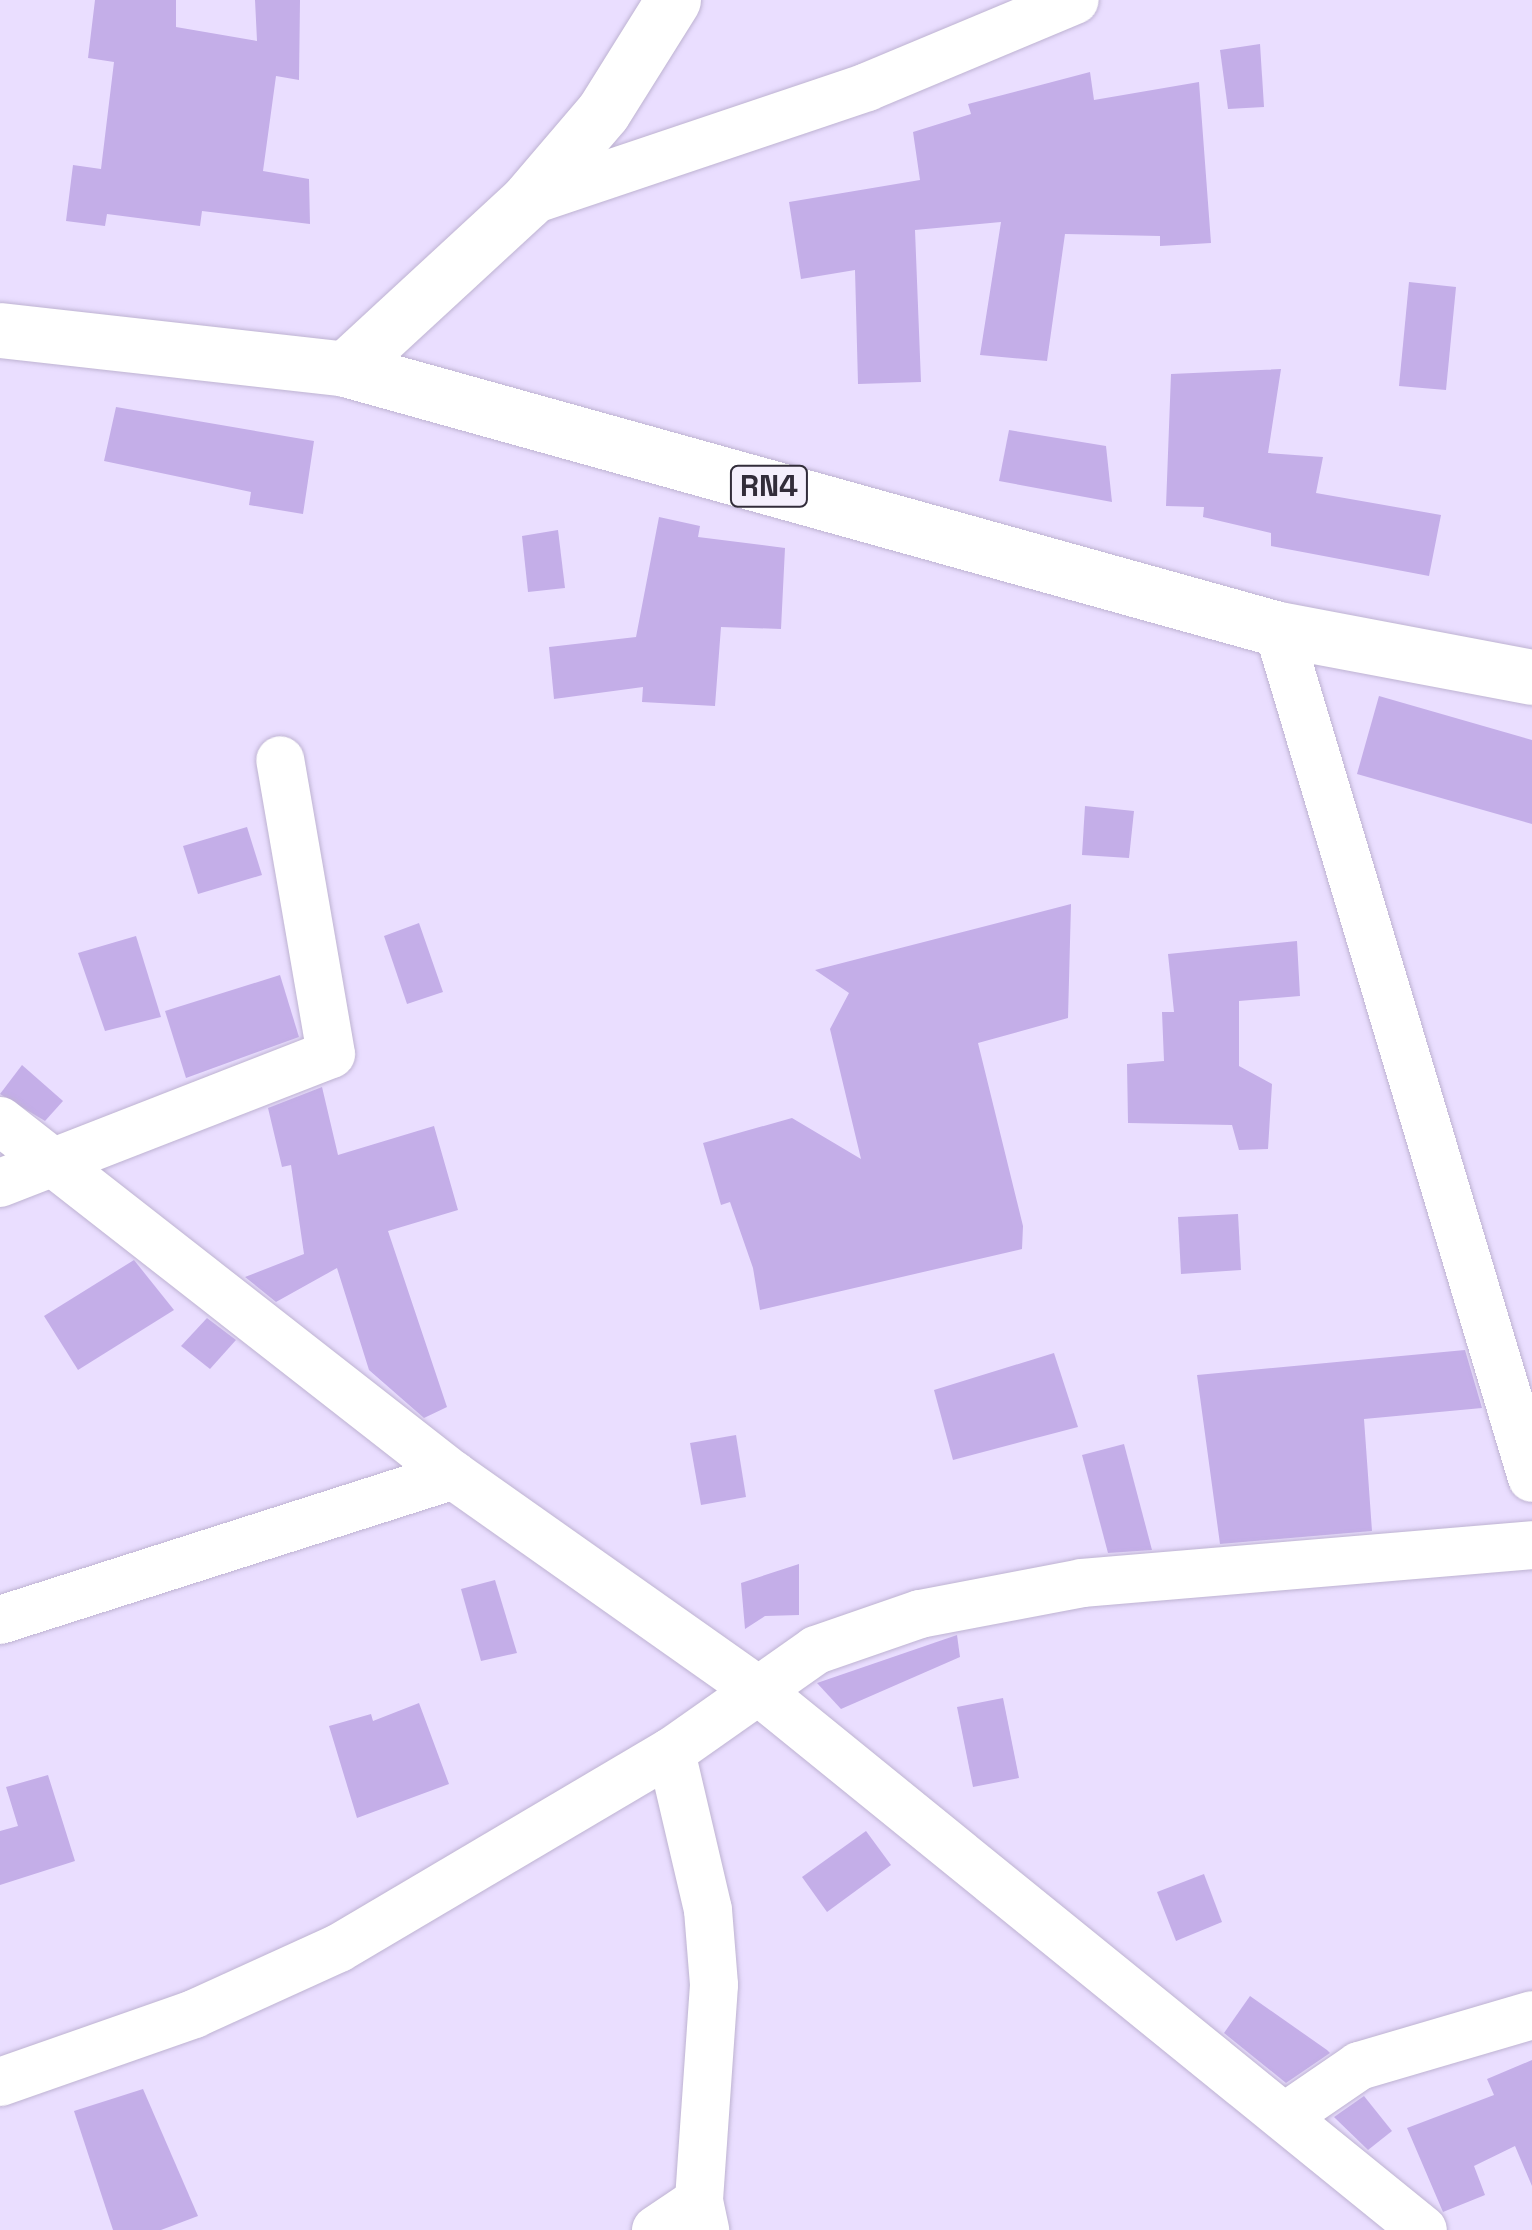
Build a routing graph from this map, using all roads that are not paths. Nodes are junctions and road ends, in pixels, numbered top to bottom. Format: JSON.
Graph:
{"nodes":[{"id":1,"x":673,"y":0,"type":"edge"},
{"id":2,"x":1075,"y":0,"type":"edge"},
{"id":3,"x":526,"y":202,"type":"junction"},
{"id":4,"x":0,"y":330,"type":"edge"},
{"id":5,"x":345,"y":368,"type":"junction"},
{"id":6,"x":1278,"y":629,"type":"junction"},
{"id":7,"x":1532,"y":677,"type":"edge"},
{"id":8,"x":280,"y":760,"type":"dead end"},
{"id":9,"x":0,"y":1121,"type":"edge"},
{"id":10,"x":53,"y":1161,"type":"junction"},
{"id":11,"x":0,"y":1183,"type":"edge"},
{"id":12,"x":453,"y":1475,"type":"junction"},
{"id":13,"x":1532,"y":1478,"type":"edge"},
{"id":14,"x":1532,"y":1545,"type":"edge"},
{"id":15,"x":0,"y":1620,"type":"edge"},
{"id":16,"x":755,"y":1688,"type":"junction"},
{"id":17,"x":671,"y":1752,"type":"junction"},
{"id":18,"x":1532,"y":2015,"type":"edge"},
{"id":19,"x":0,"y":2082,"type":"edge"},
{"id":20,"x":1289,"y":2114,"type":"junction"},
{"id":21,"x":702,"y":2216,"type":"edge"},
{"id":22,"x":656,"y":2230,"type":"edge"},
{"id":23,"x":1423,"y":2230,"type":"edge"}],
"edges":[{"from":1,"to":3,"type":"main road"},
{"from":2,"to":3,"type":"street"},
{"from":3,"to":5,"type":"main road"},
{"from":4,"to":5,"type":"main road","number":"RN4"},
{"from":5,"to":6,"type":"main road","number":"RN4"},
{"from":6,"to":7,"type":"main road","number":"RN4"},
{"from":6,"to":13,"type":"street"},
{"from":8,"to":10,"type":"street"},
{"from":9,"to":10,"type":"street"},
{"from":10,"to":11,"type":"street"},
{"from":10,"to":12,"type":"street"},
{"from":12,"to":15,"type":"street"},
{"from":12,"to":16,"type":"street"},
{"from":14,"to":16,"type":"street"},
{"from":16,"to":17,"type":"street"},
{"from":16,"to":20,"type":"street"},
{"from":17,"to":19,"type":"street"},
{"from":17,"to":21,"type":"street"},
{"from":18,"to":20,"type":"street"},
{"from":20,"to":23,"type":"street"},
{"from":21,"to":22,"type":"street"}]}
